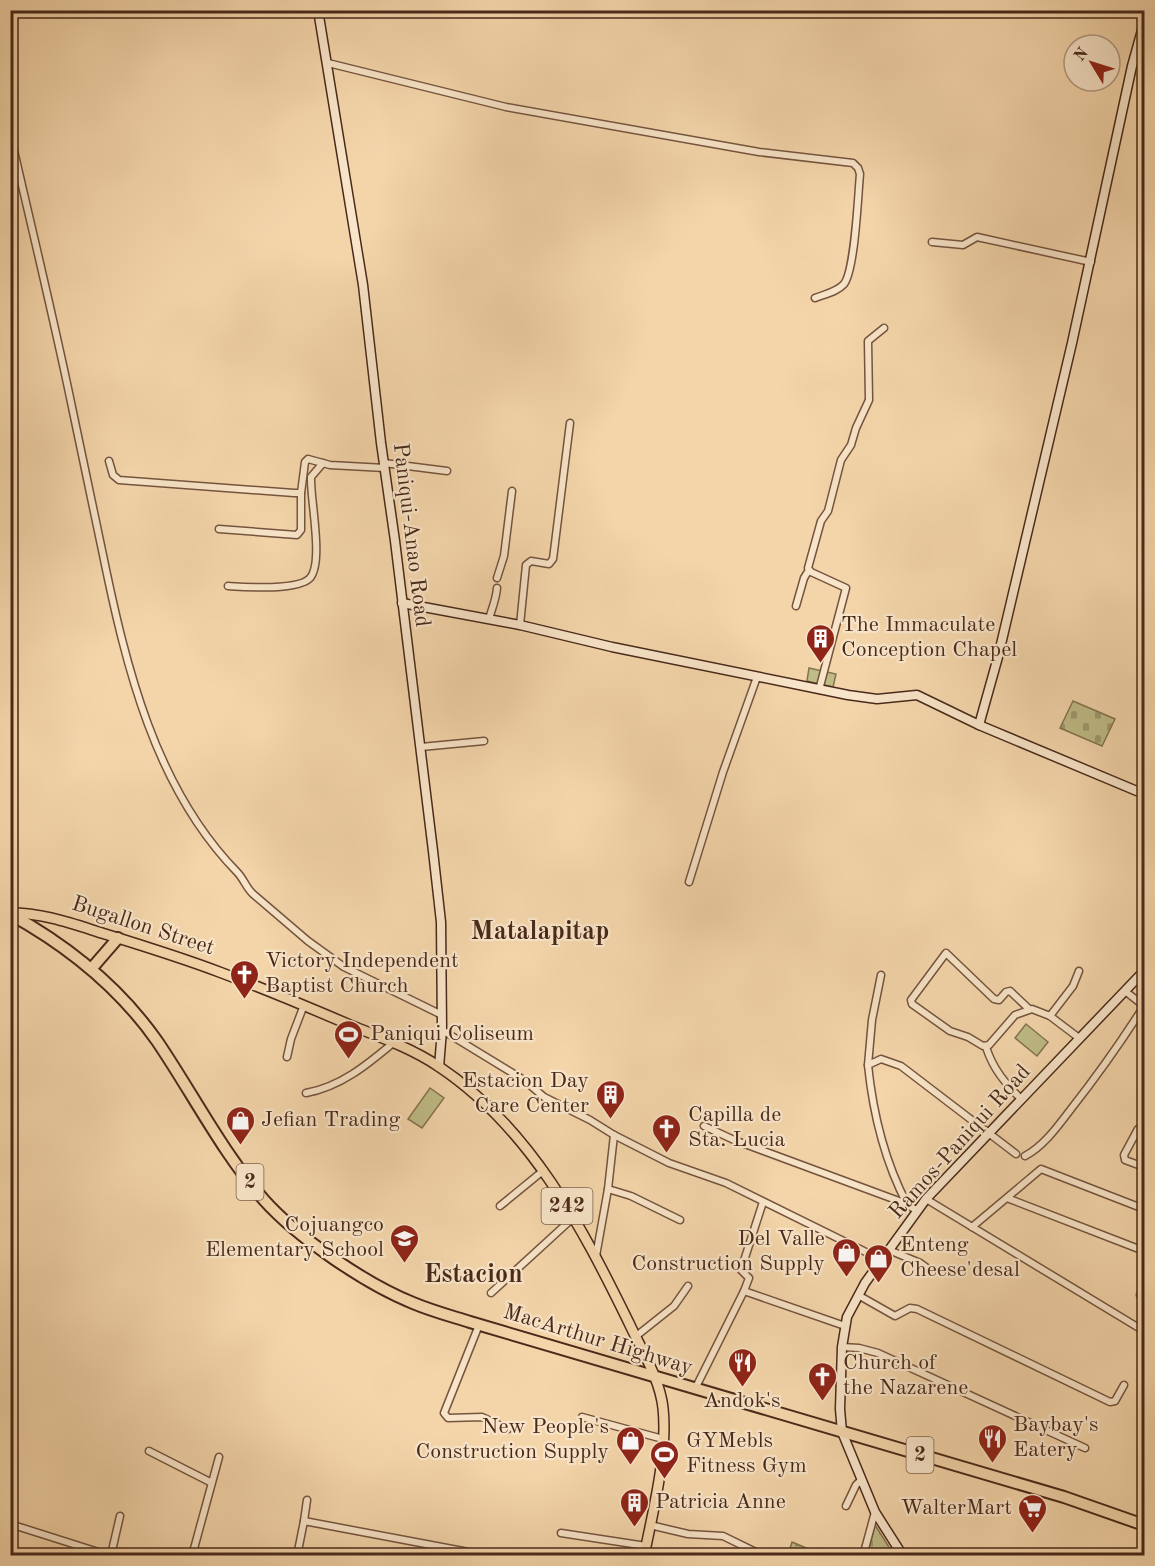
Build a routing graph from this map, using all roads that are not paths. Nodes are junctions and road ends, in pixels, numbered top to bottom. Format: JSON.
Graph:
{"nodes":[{"id":1,"x":318,"y":10,"type":"edge"},
{"id":2,"x":1144,"y":23,"type":"edge"},
{"id":3,"x":328,"y":63,"type":"junction"},
{"id":4,"x":10,"y":133,"type":"edge"},
{"id":5,"x":932,"y":243,"type":"dead end"},
{"id":6,"x":1091,"y":262,"type":"junction"},
{"id":7,"x":815,"y":298,"type":"dead end"},
{"id":8,"x":884,"y":328,"type":"dead end"},
{"id":9,"x":570,"y":423,"type":"dead end"},
{"id":10,"x":109,"y":461,"type":"dead end"},
{"id":11,"x":323,"y":463,"type":"junction"},
{"id":12,"x":385,"y":465,"type":"junction"},
{"id":13,"x":447,"y":471,"type":"dead end"},
{"id":14,"x":512,"y":491,"type":"dead end"},
{"id":15,"x":301,"y":494,"type":"junction"},
{"id":16,"x":219,"y":529,"type":"dead end"},
{"id":17,"x":809,"y":570,"type":"junction"},
{"id":18,"x":498,"y":578,"type":"dead end"},
{"id":19,"x":228,"y":586,"type":"dead end"},
{"id":20,"x":497,"y":588,"type":"dead end"},
{"id":21,"x":402,"y":603,"type":"junction"},
{"id":22,"x":796,"y":606,"type":"dead end"},
{"id":23,"x":489,"y":619,"type":"junction"},
{"id":24,"x":520,"y":625,"type":"junction"},
{"id":25,"x":757,"y":677,"type":"junction"},
{"id":26,"x":819,"y":690,"type":"junction"},
{"id":27,"x":980,"y":724,"type":"junction"},
{"id":28,"x":484,"y":741,"type":"dead end"},
{"id":29,"x":422,"y":747,"type":"junction"},
{"id":30,"x":1144,"y":794,"type":"edge"},
{"id":31,"x":689,"y":882,"type":"dead end"},
{"id":32,"x":10,"y":913,"type":"edge"},
{"id":33,"x":118,"y":938,"type":"junction"},
{"id":34,"x":92,"y":968,"type":"junction"},
{"id":35,"x":1079,"y":971,"type":"dead end"},
{"id":36,"x":1144,"y":973,"type":"edge"},
{"id":37,"x":881,"y":975,"type":"dead end"},
{"id":38,"x":1125,"y":991,"type":"junction"},
{"id":39,"x":304,"y":1005,"type":"junction"},
{"id":40,"x":1029,"y":1009,"type":"junction"},
{"id":41,"x":442,"y":1015,"type":"junction"},
{"id":42,"x":1050,"y":1016,"type":"junction"},
{"id":43,"x":442,"y":1030,"type":"junction"},
{"id":44,"x":1079,"y":1038,"type":"junction"},
{"id":45,"x":393,"y":1043,"type":"junction"},
{"id":46,"x":986,"y":1047,"type":"junction"},
{"id":47,"x":287,"y":1057,"type":"dead end"},
{"id":48,"x":868,"y":1065,"type":"junction"},
{"id":49,"x":439,"y":1067,"type":"junction"},
{"id":50,"x":306,"y":1093,"type":"dead end"},
{"id":51,"x":1021,"y":1099,"type":"junction"},
{"id":52,"x":704,"y":1126,"type":"dead end"},
{"id":53,"x":1144,"y":1128,"type":"edge"},
{"id":54,"x":989,"y":1133,"type":"junction"},
{"id":55,"x":614,"y":1135,"type":"junction"},
{"id":56,"x":1016,"y":1154,"type":"dead end"},
{"id":57,"x":1025,"y":1156,"type":"dead end"},
{"id":58,"x":1144,"y":1167,"type":"edge"},
{"id":59,"x":544,"y":1170,"type":"junction"},
{"id":60,"x":608,"y":1189,"type":"junction"},
{"id":61,"x":1007,"y":1198,"type":"junction"},
{"id":62,"x":926,"y":1199,"type":"junction"},
{"id":63,"x":763,"y":1202,"type":"junction"},
{"id":64,"x":907,"y":1204,"type":"junction"},
{"id":65,"x":500,"y":1206,"type":"dead end"},
{"id":66,"x":1144,"y":1209,"type":"edge"},
{"id":67,"x":917,"y":1211,"type":"junction"},
{"id":68,"x":574,"y":1217,"type":"junction"},
{"id":69,"x":680,"y":1220,"type":"dead end"},
{"id":70,"x":972,"y":1227,"type":"junction"},
{"id":71,"x":889,"y":1250,"type":"junction"},
{"id":72,"x":1144,"y":1251,"type":"edge"},
{"id":73,"x":596,"y":1256,"type":"junction"},
{"id":74,"x":882,"y":1260,"type":"junction"},
{"id":75,"x":931,"y":1271,"type":"dead end"},
{"id":76,"x":688,"y":1286,"type":"dead end"},
{"id":77,"x":744,"y":1291,"type":"junction"},
{"id":78,"x":491,"y":1293,"type":"dead end"},
{"id":79,"x":858,"y":1294,"type":"junction"},
{"id":80,"x":479,"y":1325,"type":"junction"},
{"id":81,"x":845,"y":1326,"type":"junction"},
{"id":82,"x":1144,"y":1331,"type":"edge"},
{"id":83,"x":635,"y":1337,"type":"junction"},
{"id":84,"x":842,"y":1347,"type":"junction"},
{"id":85,"x":653,"y":1375,"type":"junction"},
{"id":86,"x":1124,"y":1385,"type":"dead end"},
{"id":87,"x":695,"y":1389,"type":"junction"},
{"id":88,"x":582,"y":1417,"type":"dead end"},
{"id":89,"x":508,"y":1429,"type":"dead end"},
{"id":90,"x":842,"y":1432,"type":"junction"},
{"id":91,"x":663,"y":1439,"type":"junction"},
{"id":92,"x":1085,"y":1448,"type":"dead end"},
{"id":93,"x":148,"y":1451,"type":"dead end"},
{"id":94,"x":219,"y":1456,"type":"dead end"},
{"id":95,"x":861,"y":1480,"type":"junction"},
{"id":96,"x":210,"y":1482,"type":"junction"},
{"id":97,"x":307,"y":1500,"type":"dead end"},
{"id":98,"x":846,"y":1506,"type":"dead end"},
{"id":99,"x":875,"y":1512,"type":"junction"},
{"id":100,"x":120,"y":1516,"type":"dead end"},
{"id":101,"x":304,"y":1521,"type":"junction"},
{"id":102,"x":10,"y":1524,"type":"edge"},
{"id":103,"x":1144,"y":1524,"type":"edge"},
{"id":104,"x":650,"y":1525,"type":"junction"},
{"id":105,"x":561,"y":1533,"type":"dead end"},
{"id":106,"x":645,"y":1551,"type":"edge"},
{"id":107,"x":479,"y":1554,"type":"dead end"},
{"id":108,"x":111,"y":1556,"type":"edge"},
{"id":109,"x":192,"y":1556,"type":"edge"},
{"id":110,"x":297,"y":1556,"type":"edge"},
{"id":111,"x":764,"y":1556,"type":"edge"},
{"id":112,"x":863,"y":1556,"type":"edge"},
{"id":113,"x":903,"y":1556,"type":"edge"}],
"edges":[{"from":1,"to":3,"type":"main road","name":"Paniqui-Anao Road"},
{"from":2,"to":6,"type":"main road"},
{"from":3,"to":7,"type":"street"},
{"from":3,"to":12,"type":"main road","name":"Paniqui-Anao Road"},
{"from":4,"to":41,"type":"street"},
{"from":5,"to":6,"type":"street"},
{"from":6,"to":27,"type":"main road"},
{"from":8,"to":17,"type":"street"},
{"from":9,"to":24,"type":"street"},
{"from":10,"to":15,"type":"street"},
{"from":11,"to":12,"type":"street"},
{"from":11,"to":15,"type":"street"},
{"from":11,"to":19,"type":"street"},
{"from":12,"to":13,"type":"street"},
{"from":12,"to":21,"type":"main road","name":"Paniqui-Anao Road"},
{"from":14,"to":18,"type":"street"},
{"from":15,"to":16,"type":"street"},
{"from":17,"to":22,"type":"street"},
{"from":17,"to":26,"type":"street"},
{"from":20,"to":23,"type":"street"},
{"from":21,"to":23,"type":"main road"},
{"from":21,"to":29,"type":"main road","name":"Paniqui-Anao Road"},
{"from":23,"to":24,"type":"main road"},
{"from":24,"to":25,"type":"main road"},
{"from":25,"to":26,"type":"main road"},
{"from":25,"to":31,"type":"street"},
{"from":26,"to":27,"type":"main road"},
{"from":27,"to":30,"type":"main road"},
{"from":28,"to":29,"type":"street"},
{"from":29,"to":41,"type":"main road","name":"Paniqui-Anao Road"},
{"from":32,"to":33,"type":"main road","name":"Bugallon Street","number":"242"},
{"from":32,"to":34,"type":"highway","name":"MacArthur Highway","number":"2"},
{"from":33,"to":34,"type":"highway"},
{"from":33,"to":39,"type":"main road","name":"Bugallon Street","number":"242"},
{"from":34,"to":80,"type":"highway","name":"MacArthur Highway","number":"2"},
{"from":35,"to":42,"type":"street"},
{"from":36,"to":38,"type":"main road","name":"Ramos-Paniqui Road"},
{"from":37,"to":48,"type":"street"},
{"from":38,"to":44,"type":"main road","name":"Ramos-Paniqui Road"},
{"from":38,"to":57,"type":"street"},
{"from":39,"to":45,"type":"main road","name":"Bugallon Street","number":"242"},
{"from":39,"to":47,"type":"street"},
{"from":40,"to":42,"type":"street"},
{"from":40,"to":46,"type":"street"},
{"from":40,"to":46,"type":"street"},
{"from":41,"to":43,"type":"main road","name":"Paniqui-Anao Road"},
{"from":42,"to":44,"type":"street"},
{"from":43,"to":49,"type":"main road","name":"Paniqui-Anao Road"},
{"from":43,"to":55,"type":"street"},
{"from":44,"to":51,"type":"main road","name":"Ramos-Paniqui Road"},
{"from":45,"to":49,"type":"main road","name":"Bugallon Street","number":"242"},
{"from":45,"to":50,"type":"street"},
{"from":46,"to":51,"type":"street"},
{"from":48,"to":54,"type":"street"},
{"from":48,"to":64,"type":"street"},
{"from":49,"to":59,"type":"main road","name":"Bugallon Street","number":"242"},
{"from":51,"to":54,"type":"main road","name":"Ramos-Paniqui Road"},
{"from":52,"to":64,"type":"street"},
{"from":53,"to":58,"type":"street"},
{"from":54,"to":56,"type":"street"},
{"from":54,"to":62,"type":"main road","name":"Ramos-Paniqui Road"},
{"from":55,"to":60,"type":"street"},
{"from":55,"to":63,"type":"street"},
{"from":59,"to":65,"type":"street"},
{"from":59,"to":68,"type":"main road","name":"Bugallon Street","number":"242"},
{"from":60,"to":69,"type":"street"},
{"from":60,"to":73,"type":"street"},
{"from":61,"to":66,"type":"street"},
{"from":61,"to":70,"type":"street"},
{"from":61,"to":72,"type":"street"},
{"from":62,"to":67,"type":"main road","name":"Ramos-Paniqui Road"},
{"from":62,"to":70,"type":"street"},
{"from":63,"to":74,"type":"street"},
{"from":63,"to":77,"type":"street"},
{"from":64,"to":67,"type":"street"},
{"from":67,"to":71,"type":"main road","name":"Ramos-Paniqui Road"},
{"from":68,"to":73,"type":"main road","name":"Bugallon Street","number":"242"},
{"from":68,"to":78,"type":"street"},
{"from":70,"to":82,"type":"street"},
{"from":71,"to":74,"type":"main road","name":"Ramos-Paniqui Road"},
{"from":71,"to":75,"type":"street"},
{"from":73,"to":83,"type":"main road","name":"Bugallon Street","number":"242"},
{"from":74,"to":79,"type":"main road","name":"Ramos-Paniqui Road"},
{"from":76,"to":83,"type":"street"},
{"from":77,"to":81,"type":"street"},
{"from":77,"to":87,"type":"street"},
{"from":79,"to":81,"type":"main road","name":"Ramos-Paniqui Road"},
{"from":79,"to":86,"type":"street"},
{"from":80,"to":85,"type":"highway","name":"MacArthur Highway","number":"2"},
{"from":80,"to":89,"type":"street"},
{"from":81,"to":84,"type":"main road","name":"Ramos-Paniqui Road"},
{"from":83,"to":85,"type":"main road","name":"Bugallon Street","number":"242"},
{"from":84,"to":90,"type":"main road","name":"Ramos-Paniqui Road"},
{"from":84,"to":92,"type":"street"},
{"from":85,"to":87,"type":"highway","name":"MacArthur Highway","number":"2"},
{"from":85,"to":91,"type":"main road","number":"242"},
{"from":87,"to":90,"type":"highway","name":"MacArthur Highway","number":"2"},
{"from":88,"to":91,"type":"street"},
{"from":90,"to":95,"type":"main road","name":"Ramos-Paniqui Road"},
{"from":90,"to":103,"type":"highway","name":"MacArthur Highway","number":"2"},
{"from":91,"to":104,"type":"main road","number":"242"},
{"from":93,"to":96,"type":"street"},
{"from":94,"to":96,"type":"street"},
{"from":95,"to":98,"type":"street"},
{"from":95,"to":99,"type":"main road","name":"Ramos-Paniqui Road"},
{"from":96,"to":109,"type":"street"},
{"from":97,"to":101,"type":"street"},
{"from":99,"to":112,"type":"street"},
{"from":99,"to":113,"type":"main road","name":"Ramos-Paniqui Road"},
{"from":100,"to":108,"type":"street"},
{"from":101,"to":107,"type":"street"},
{"from":101,"to":110,"type":"street"},
{"from":102,"to":108,"type":"street"},
{"from":104,"to":106,"type":"main road","number":"242"},
{"from":104,"to":111,"type":"street"},
{"from":105,"to":106,"type":"street"}]}
